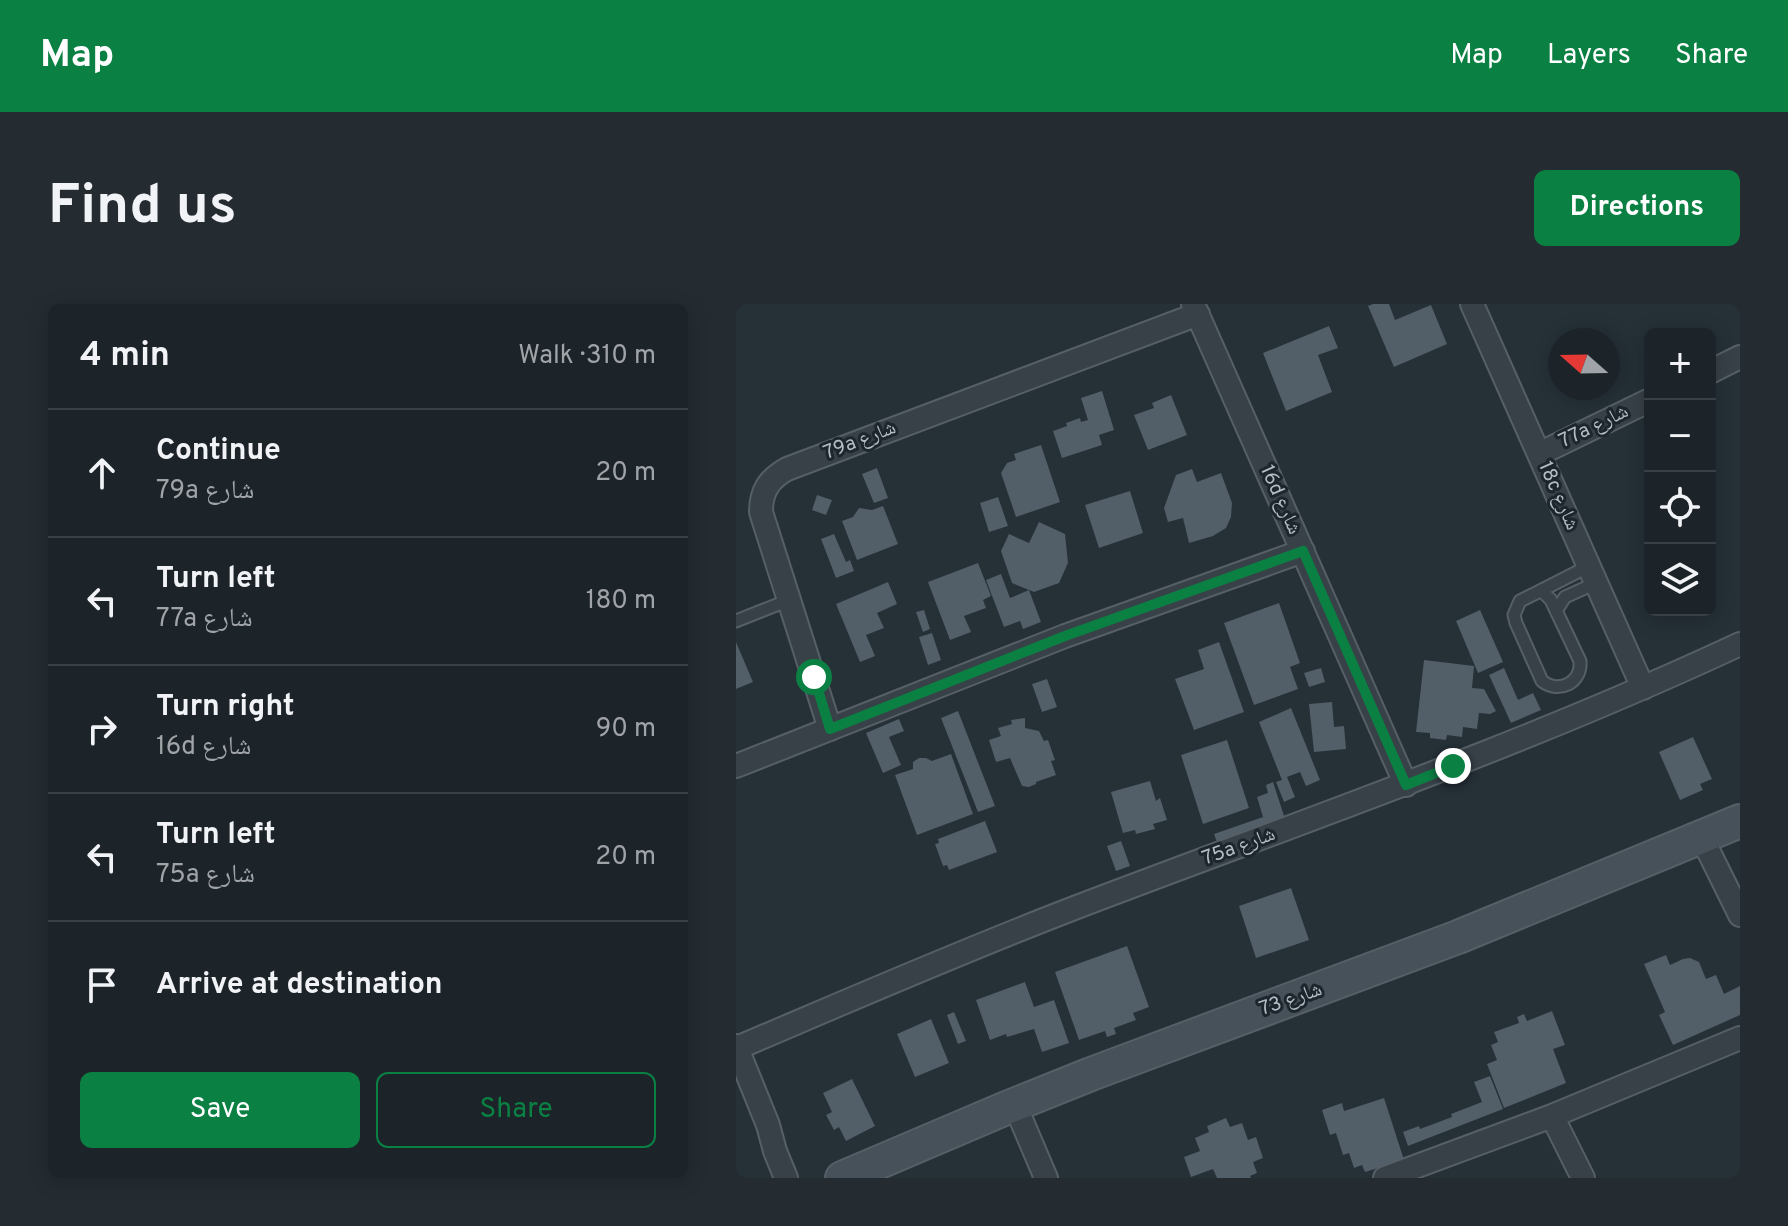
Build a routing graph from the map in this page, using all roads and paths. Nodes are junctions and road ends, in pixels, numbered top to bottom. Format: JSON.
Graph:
{"nodes":[{"id":1,"x":1472,"y":304,"type":"edge"},
{"id":2,"x":1195,"y":309,"type":"edge"},
{"id":3,"x":1740,"y":357,"type":"edge"},
{"id":4,"x":1716,"y":369,"type":"edge"},
{"id":5,"x":1644,"y":403,"type":"edge"},
{"id":6,"x":1539,"y":454,"type":"junction"},
{"id":7,"x":1303,"y":551,"type":"junction"},
{"id":8,"x":1593,"y":574,"type":"junction"},
{"id":9,"x":1538,"y":592,"type":"junction"},
{"id":10,"x":790,"y":599,"type":"junction"},
{"id":11,"x":1556,"y":611,"type":"junction"},
{"id":12,"x":736,"y":621,"type":"edge"},
{"id":13,"x":1740,"y":644,"type":"edge"},
{"id":14,"x":1643,"y":688,"type":"junction"},
{"id":15,"x":830,"y":729,"type":"junction"},
{"id":16,"x":736,"y":766,"type":"edge"},
{"id":17,"x":1406,"y":785,"type":"junction"},
{"id":18,"x":1718,"y":831,"type":"edge"},
{"id":19,"x":1740,"y":897,"type":"edge"},
{"id":20,"x":1740,"y":915,"type":"edge"},
{"id":21,"x":1740,"y":1038,"type":"edge"},
{"id":22,"x":736,"y":1047,"type":"edge"},
{"id":23,"x":1010,"y":1107,"type":"junction"},
{"id":24,"x":1552,"y":1116,"type":"junction"},
{"id":25,"x":768,"y":1125,"type":"junction"},
{"id":26,"x":786,"y":1178,"type":"edge"},
{"id":27,"x":798,"y":1178,"type":"edge"},
{"id":28,"x":842,"y":1178,"type":"edge"},
{"id":29,"x":1038,"y":1178,"type":"edge"},
{"id":30,"x":1046,"y":1178,"type":"edge"},
{"id":31,"x":1385,"y":1178,"type":"edge"},
{"id":32,"x":1583,"y":1178,"type":"edge"}],
"edges":[{"from":1,"to":6,"type":"street","name":"18c شارع"},
{"from":2,"to":7,"type":"street","name":"16d شارع"},
{"from":2,"to":10,"type":"street","name":"79a شارع"},
{"from":3,"to":4,"type":"street"},
{"from":5,"to":6,"type":"street","name":"77a شارع"},
{"from":6,"to":8,"type":"street","name":"18c شارع"},
{"from":7,"to":15,"type":"street"},
{"from":7,"to":17,"type":"street","name":"16d شارع"},
{"from":8,"to":9,"type":"lane"},
{"from":8,"to":11,"type":"lane"},
{"from":8,"to":14,"type":"street","name":"18c شارع"},
{"from":9,"to":11,"type":"lane"},
{"from":9,"to":11,"type":"lane"},
{"from":10,"to":12,"type":"lane"},
{"from":10,"to":15,"type":"street","name":"79a شارع"},
{"from":13,"to":14,"type":"street","name":"75a شارع"},
{"from":14,"to":17,"type":"street","name":"75a شارع"},
{"from":15,"to":16,"type":"street"},
{"from":17,"to":22,"type":"street","name":"75a شارع"},
{"from":18,"to":19,"type":"street"},
{"from":18,"to":20,"type":"street"},
{"from":18,"to":23,"type":"street","name":"شارع 73"},
{"from":21,"to":24,"type":"street"},
{"from":22,"to":25,"type":"street"},
{"from":23,"to":28,"type":"street","name":"شارع 73"},
{"from":23,"to":29,"type":"street"},
{"from":23,"to":30,"type":"street"},
{"from":24,"to":31,"type":"street"},
{"from":24,"to":32,"type":"street"},
{"from":25,"to":26,"type":"street"},
{"from":25,"to":27,"type":"street"}]}
